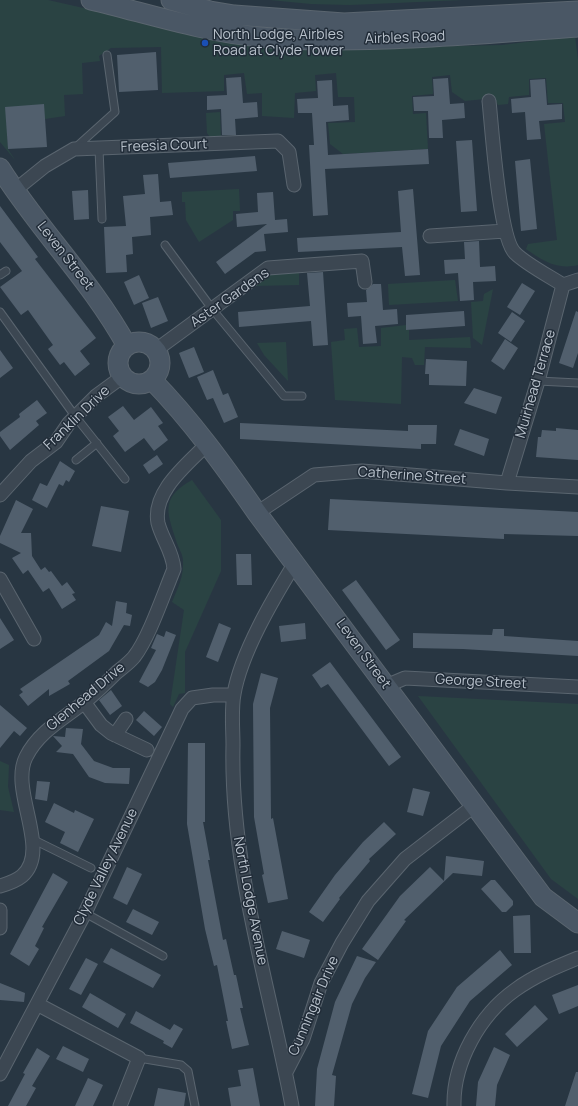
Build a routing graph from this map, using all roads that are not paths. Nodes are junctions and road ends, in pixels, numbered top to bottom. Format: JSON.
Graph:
{"nodes":[{"id":1,"x":91,"y":0,"type":"edge"},
{"id":2,"x":171,"y":0,"type":"edge"},
{"id":3,"x":575,"y":14,"type":"edge"},
{"id":4,"x":107,"y":55,"type":"dead end"},
{"id":5,"x":489,"y":101,"type":"dead end"},
{"id":6,"x":99,"y":148,"type":"junction"},
{"id":7,"x":74,"y":149,"type":"junction"},
{"id":8,"x":0,"y":168,"type":"edge"},
{"id":9,"x":294,"y":184,"type":"dead end"},
{"id":10,"x":14,"y":191,"type":"junction"},
{"id":11,"x":102,"y":219,"type":"dead end"},
{"id":12,"x":505,"y":231,"type":"junction"},
{"id":13,"x":430,"y":236,"type":"dead end"},
{"id":14,"x":165,"y":245,"type":"dead end"},
{"id":15,"x":578,"y":280,"type":"edge"},
{"id":16,"x":365,"y":282,"type":"dead end"},
{"id":17,"x":563,"y":285,"type":"junction"},
{"id":18,"x":214,"y":310,"type":"junction"},
{"id":19,"x":0,"y":312,"type":"edge"},
{"id":20,"x":127,"y":346,"type":"junction"},
{"id":21,"x":156,"y":350,"type":"junction"},
{"id":22,"x":122,"y":377,"type":"junction"},
{"id":23,"x":152,"y":380,"type":"junction"},
{"id":24,"x":538,"y":381,"type":"junction"},
{"id":25,"x":578,"y":383,"type":"edge"},
{"id":26,"x":302,"y":396,"type":"dead end"},
{"id":27,"x":76,"y":416,"type":"junction"},
{"id":28,"x":97,"y":444,"type":"junction"},
{"id":29,"x":207,"y":444,"type":"junction"},
{"id":30,"x":76,"y":460,"type":"dead end"},
{"id":31,"x":125,"y":479,"type":"dead end"},
{"id":32,"x":507,"y":483,"type":"junction"},
{"id":33,"x":578,"y":486,"type":"edge"},
{"id":34,"x":0,"y":495,"type":"edge"},
{"id":35,"x":257,"y":513,"type":"junction"},
{"id":36,"x":295,"y":563,"type":"junction"},
{"id":37,"x":0,"y":579,"type":"edge"},
{"id":38,"x":34,"y":639,"type":"dead end"},
{"id":39,"x":386,"y":686,"type":"junction"},
{"id":40,"x":578,"y":687,"type":"edge"},
{"id":41,"x":234,"y":695,"type":"junction"},
{"id":42,"x":84,"y":702,"type":"junction"},
{"id":43,"x":126,"y":719,"type":"dead end"},
{"id":44,"x":115,"y":735,"type":"junction"},
{"id":45,"x":147,"y":750,"type":"dead end"},
{"id":46,"x":475,"y":805,"type":"junction"},
{"id":47,"x":32,"y":839,"type":"junction"},
{"id":48,"x":91,"y":868,"type":"dead end"},
{"id":49,"x":0,"y":886,"type":"edge"},
{"id":50,"x":0,"y":910,"type":"edge"},
{"id":51,"x":85,"y":913,"type":"junction"},
{"id":52,"x":578,"y":923,"type":"edge"},
{"id":53,"x":0,"y":928,"type":"edge"},
{"id":54,"x":163,"y":956,"type":"dead end"},
{"id":55,"x":578,"y":958,"type":"edge"},
{"id":56,"x":37,"y":1004,"type":"junction"},
{"id":57,"x":139,"y":1058,"type":"junction"},
{"id":58,"x":286,"y":1072,"type":"junction"},
{"id":59,"x":0,"y":1074,"type":"edge"},
{"id":60,"x":120,"y":1106,"type":"edge"},
{"id":61,"x":195,"y":1106,"type":"edge"},
{"id":62,"x":292,"y":1106,"type":"edge"},
{"id":63,"x":454,"y":1106,"type":"edge"}],
"edges":[{"from":1,"to":3,"type":"street","name":"Airbles Road"},
{"from":2,"to":3,"type":"street","name":"Airbles Road"},
{"from":4,"to":7,"type":"lane"},
{"from":5,"to":12,"type":"street"},
{"from":6,"to":7,"type":"street","name":"Freesia Court"},
{"from":6,"to":9,"type":"street","name":"Freesia Court"},
{"from":6,"to":11,"type":"lane"},
{"from":7,"to":10,"type":"street","name":"Freesia Court"},
{"from":8,"to":10,"type":"street","name":"Leven Street"},
{"from":10,"to":20,"type":"street","name":"Leven Street"},
{"from":12,"to":13,"type":"street"},
{"from":12,"to":17,"type":"street"},
{"from":14,"to":18,"type":"lane"},
{"from":15,"to":17,"type":"street"},
{"from":16,"to":18,"type":"street","name":"Aster Gardens"},
{"from":17,"to":24,"type":"street","name":"Muirhead Terrace"},
{"from":18,"to":21,"type":"street","name":"Aster Gardens"},
{"from":18,"to":26,"type":"lane"},
{"from":19,"to":27,"type":"lane"},
{"from":20,"to":21,"type":"street"},
{"from":20,"to":22,"type":"street"},
{"from":21,"to":23,"type":"street"},
{"from":22,"to":23,"type":"street"},
{"from":22,"to":27,"type":"street","name":"Franklin Drive"},
{"from":23,"to":29,"type":"street","name":"Leven Street"},
{"from":24,"to":25,"type":"lane"},
{"from":24,"to":32,"type":"street","name":"Muirhead Terrace"},
{"from":27,"to":28,"type":"lane"},
{"from":27,"to":34,"type":"street","name":"Franklin Drive"},
{"from":28,"to":30,"type":"lane"},
{"from":28,"to":31,"type":"lane"},
{"from":29,"to":35,"type":"street","name":"Leven Street"},
{"from":29,"to":42,"type":"street","name":"Glenhead Drive"},
{"from":32,"to":33,"type":"street","name":"Catherine Street"},
{"from":32,"to":35,"type":"street","name":"Catherine Street"},
{"from":35,"to":36,"type":"street","name":"Leven Street"},
{"from":36,"to":39,"type":"street","name":"Leven Street"},
{"from":36,"to":41,"type":"street","name":"North Lodge Avenue"},
{"from":37,"to":38,"type":"street"},
{"from":39,"to":40,"type":"street","name":"George Street"},
{"from":39,"to":46,"type":"street","name":"Leven Street"},
{"from":41,"to":51,"type":"street","name":"Clyde Valley Avenue"},
{"from":41,"to":58,"type":"street","name":"North Lodge Avenue"},
{"from":42,"to":44,"type":"street"},
{"from":42,"to":47,"type":"street","name":"Glenhead Drive"},
{"from":43,"to":44,"type":"street"},
{"from":44,"to":45,"type":"street"},
{"from":46,"to":52,"type":"street","name":"Leven Street"},
{"from":46,"to":58,"type":"street","name":"Cunningair Drive"},
{"from":47,"to":48,"type":"lane"},
{"from":47,"to":49,"type":"street","name":"Glenhead Drive"},
{"from":50,"to":53,"type":"street"},
{"from":51,"to":54,"type":"lane"},
{"from":51,"to":56,"type":"street","name":"Clyde Valley Avenue"},
{"from":55,"to":63,"type":"street"},
{"from":56,"to":57,"type":"street"},
{"from":56,"to":59,"type":"street","name":"Clyde Valley Avenue"},
{"from":57,"to":60,"type":"street"},
{"from":57,"to":61,"type":"lane"},
{"from":58,"to":62,"type":"street","name":"North Lodge Avenue"}]}
